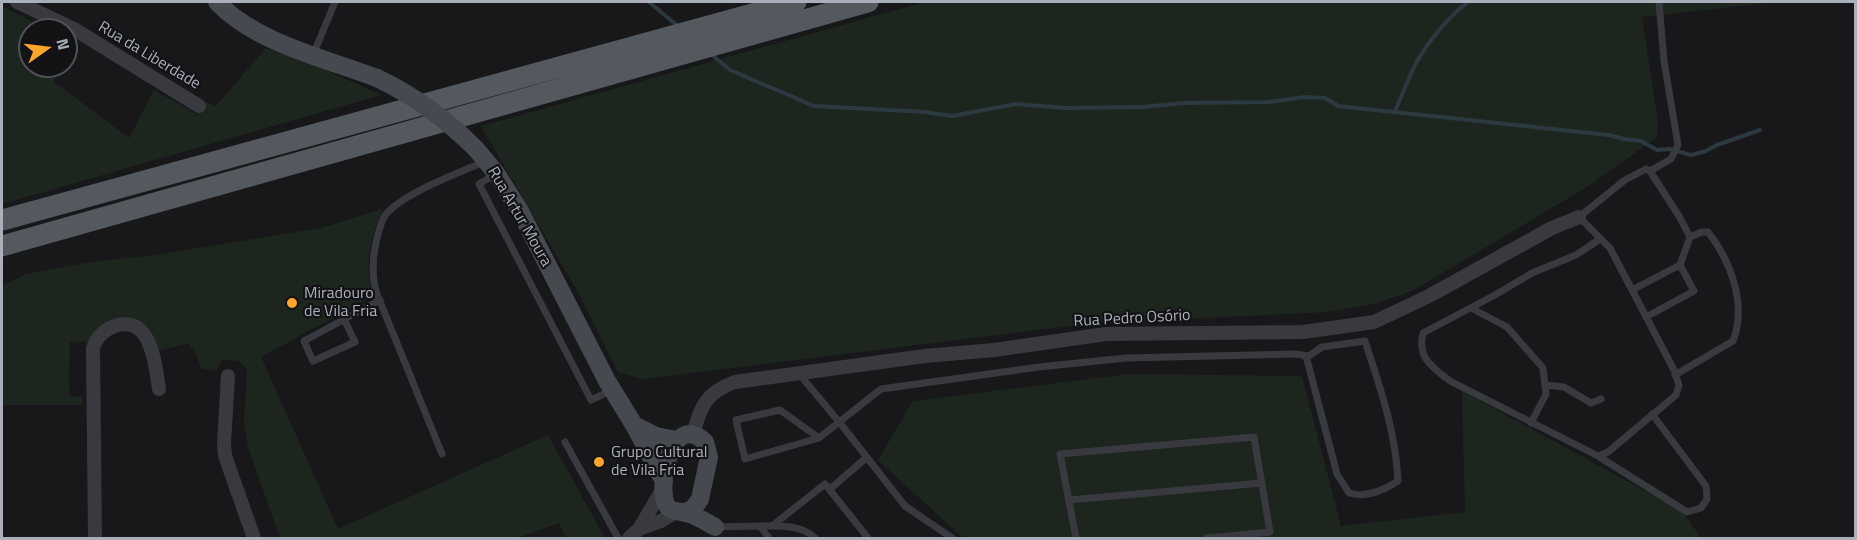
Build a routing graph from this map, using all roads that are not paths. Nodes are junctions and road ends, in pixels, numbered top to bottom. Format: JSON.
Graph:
{"nodes":[{"id":1,"x":17,"y":2,"type":"edge"},
{"id":2,"x":217,"y":2,"type":"edge"},
{"id":3,"x":334,"y":2,"type":"edge"},
{"id":4,"x":796,"y":2,"type":"edge"},
{"id":5,"x":868,"y":2,"type":"edge"},
{"id":6,"x":1659,"y":2,"type":"edge"},
{"id":7,"x":313,"y":55,"type":"junction"},
{"id":8,"x":200,"y":106,"type":"dead end"},
{"id":9,"x":486,"y":161,"type":"junction"},
{"id":10,"x":1650,"y":171,"type":"junction"},
{"id":11,"x":1579,"y":217,"type":"junction"},
{"id":12,"x":2,"y":220,"type":"edge"},
{"id":13,"x":1690,"y":237,"type":"junction"},
{"id":14,"x":1600,"y":238,"type":"junction"},
{"id":15,"x":2,"y":246,"type":"edge"},
{"id":16,"x":1680,"y":265,"type":"junction"},
{"id":17,"x":1632,"y":291,"type":"junction"},
{"id":18,"x":380,"y":300,"type":"junction"},
{"id":19,"x":1471,"y":308,"type":"junction"},
{"id":20,"x":1646,"y":317,"type":"junction"},
{"id":21,"x":344,"y":320,"type":"junction"},
{"id":22,"x":1306,"y":356,"type":"junction"},
{"id":23,"x":800,"y":375,"type":"junction"},
{"id":24,"x":1675,"y":375,"type":"junction"},
{"id":25,"x":228,"y":376,"type":"dead end"},
{"id":26,"x":1545,"y":385,"type":"junction"},
{"id":27,"x":159,"y":389,"type":"dead end"},
{"id":28,"x":1601,"y":399,"type":"dead end"},
{"id":29,"x":1652,"y":414,"type":"junction"},
{"id":30,"x":840,"y":423,"type":"junction"},
{"id":31,"x":1531,"y":423,"type":"junction"},
{"id":32,"x":634,"y":425,"type":"junction"},
{"id":33,"x":685,"y":437,"type":"junction"},
{"id":34,"x":819,"y":438,"type":"junction"},
{"id":35,"x":565,"y":442,"type":"dead end"},
{"id":36,"x":442,"y":454,"type":"dead end"},
{"id":37,"x":1598,"y":456,"type":"junction"},
{"id":38,"x":866,"y":458,"type":"junction"},
{"id":39,"x":704,"y":480,"type":"junction"},
{"id":40,"x":1262,"y":483,"type":"junction"},
{"id":41,"x":663,"y":485,"type":"junction"},
{"id":42,"x":830,"y":489,"type":"junction"},
{"id":43,"x":1068,"y":500,"type":"junction"},
{"id":44,"x":680,"y":512,"type":"junction"},
{"id":45,"x":760,"y":526,"type":"junction"},
{"id":46,"x":772,"y":526,"type":"junction"},
{"id":47,"x":720,"y":533,"type":"edge"},
{"id":48,"x":634,"y":534,"type":"edge"},
{"id":49,"x":94,"y":538,"type":"edge"},
{"id":50,"x":255,"y":538,"type":"edge"},
{"id":51,"x":618,"y":538,"type":"edge"},
{"id":52,"x":769,"y":538,"type":"edge"},
{"id":53,"x":815,"y":538,"type":"edge"},
{"id":54,"x":868,"y":538,"type":"edge"},
{"id":55,"x":952,"y":538,"type":"edge"},
{"id":56,"x":1076,"y":538,"type":"edge"},
{"id":57,"x":1207,"y":538,"type":"edge"}],
"edges":[{"from":1,"to":8,"type":"street","name":"Rua da Liberdade"},
{"from":2,"to":7,"type":"main road","name":"Rua Artur Moura"},
{"from":3,"to":7,"type":"lane"},
{"from":4,"to":12,"type":"main road"},
{"from":5,"to":15,"type":"main road"},
{"from":6,"to":10,"type":"lane"},
{"from":7,"to":9,"type":"main road","name":"Rua Artur Moura","bridge":true},
{"from":9,"to":18,"type":"lane"},
{"from":9,"to":32,"type":"main road","name":"Rua Artur Moura"},
{"from":10,"to":11,"type":"lane"},
{"from":10,"to":13,"type":"lane"},
{"from":11,"to":14,"type":"lane"},
{"from":11,"to":23,"type":"street","name":"Rua Pedro Osório"},
{"from":13,"to":16,"type":"lane"},
{"from":13,"to":24,"type":"lane"},
{"from":14,"to":17,"type":"lane"},
{"from":14,"to":19,"type":"lane"},
{"from":16,"to":17,"type":"lane"},
{"from":16,"to":20,"type":"lane"},
{"from":17,"to":20,"type":"lane"},
{"from":18,"to":21,"type":"lane"},
{"from":18,"to":36,"type":"lane"},
{"from":19,"to":26,"type":"lane"},
{"from":19,"to":31,"type":"lane"},
{"from":20,"to":24,"type":"lane"},
{"from":21,"to":21,"type":"lane"},
{"from":22,"to":22,"type":"lane"},
{"from":22,"to":30,"type":"lane"},
{"from":23,"to":30,"type":"lane"},
{"from":23,"to":33,"type":"street","name":"Rua Pedro Osório"},
{"from":24,"to":29,"type":"lane"},
{"from":25,"to":50,"type":"street"},
{"from":26,"to":28,"type":"lane"},
{"from":26,"to":31,"type":"lane"},
{"from":27,"to":49,"type":"street"},
{"from":29,"to":37,"type":"lane"},
{"from":29,"to":37,"type":"lane"},
{"from":30,"to":34,"type":"lane"},
{"from":30,"to":38,"type":"lane"},
{"from":31,"to":37,"type":"lane"},
{"from":32,"to":33,"type":"main road"},
{"from":32,"to":41,"type":"main road","name":"Rua Artur Moura"},
{"from":33,"to":39,"type":"main road"},
{"from":33,"to":41,"type":"main road"},
{"from":34,"to":34,"type":"lane"},
{"from":35,"to":51,"type":"lane"},
{"from":38,"to":42,"type":"lane"},
{"from":38,"to":55,"type":"lane"},
{"from":39,"to":44,"type":"main road"},
{"from":39,"to":47,"type":"main road"},
{"from":40,"to":43,"type":"lane"},
{"from":40,"to":43,"type":"lane"},
{"from":40,"to":57,"type":"lane"},
{"from":41,"to":44,"type":"main road","name":"Rua Artur Moura"},
{"from":41,"to":48,"type":"street"},
{"from":42,"to":46,"type":"lane"},
{"from":42,"to":54,"type":"lane"},
{"from":43,"to":56,"type":"lane"},
{"from":44,"to":47,"type":"main road"},
{"from":44,"to":48,"type":"street"},
{"from":45,"to":46,"type":"lane"},
{"from":45,"to":47,"type":"lane"},
{"from":45,"to":52,"type":"lane"},
{"from":46,"to":53,"type":"lane"}]}
